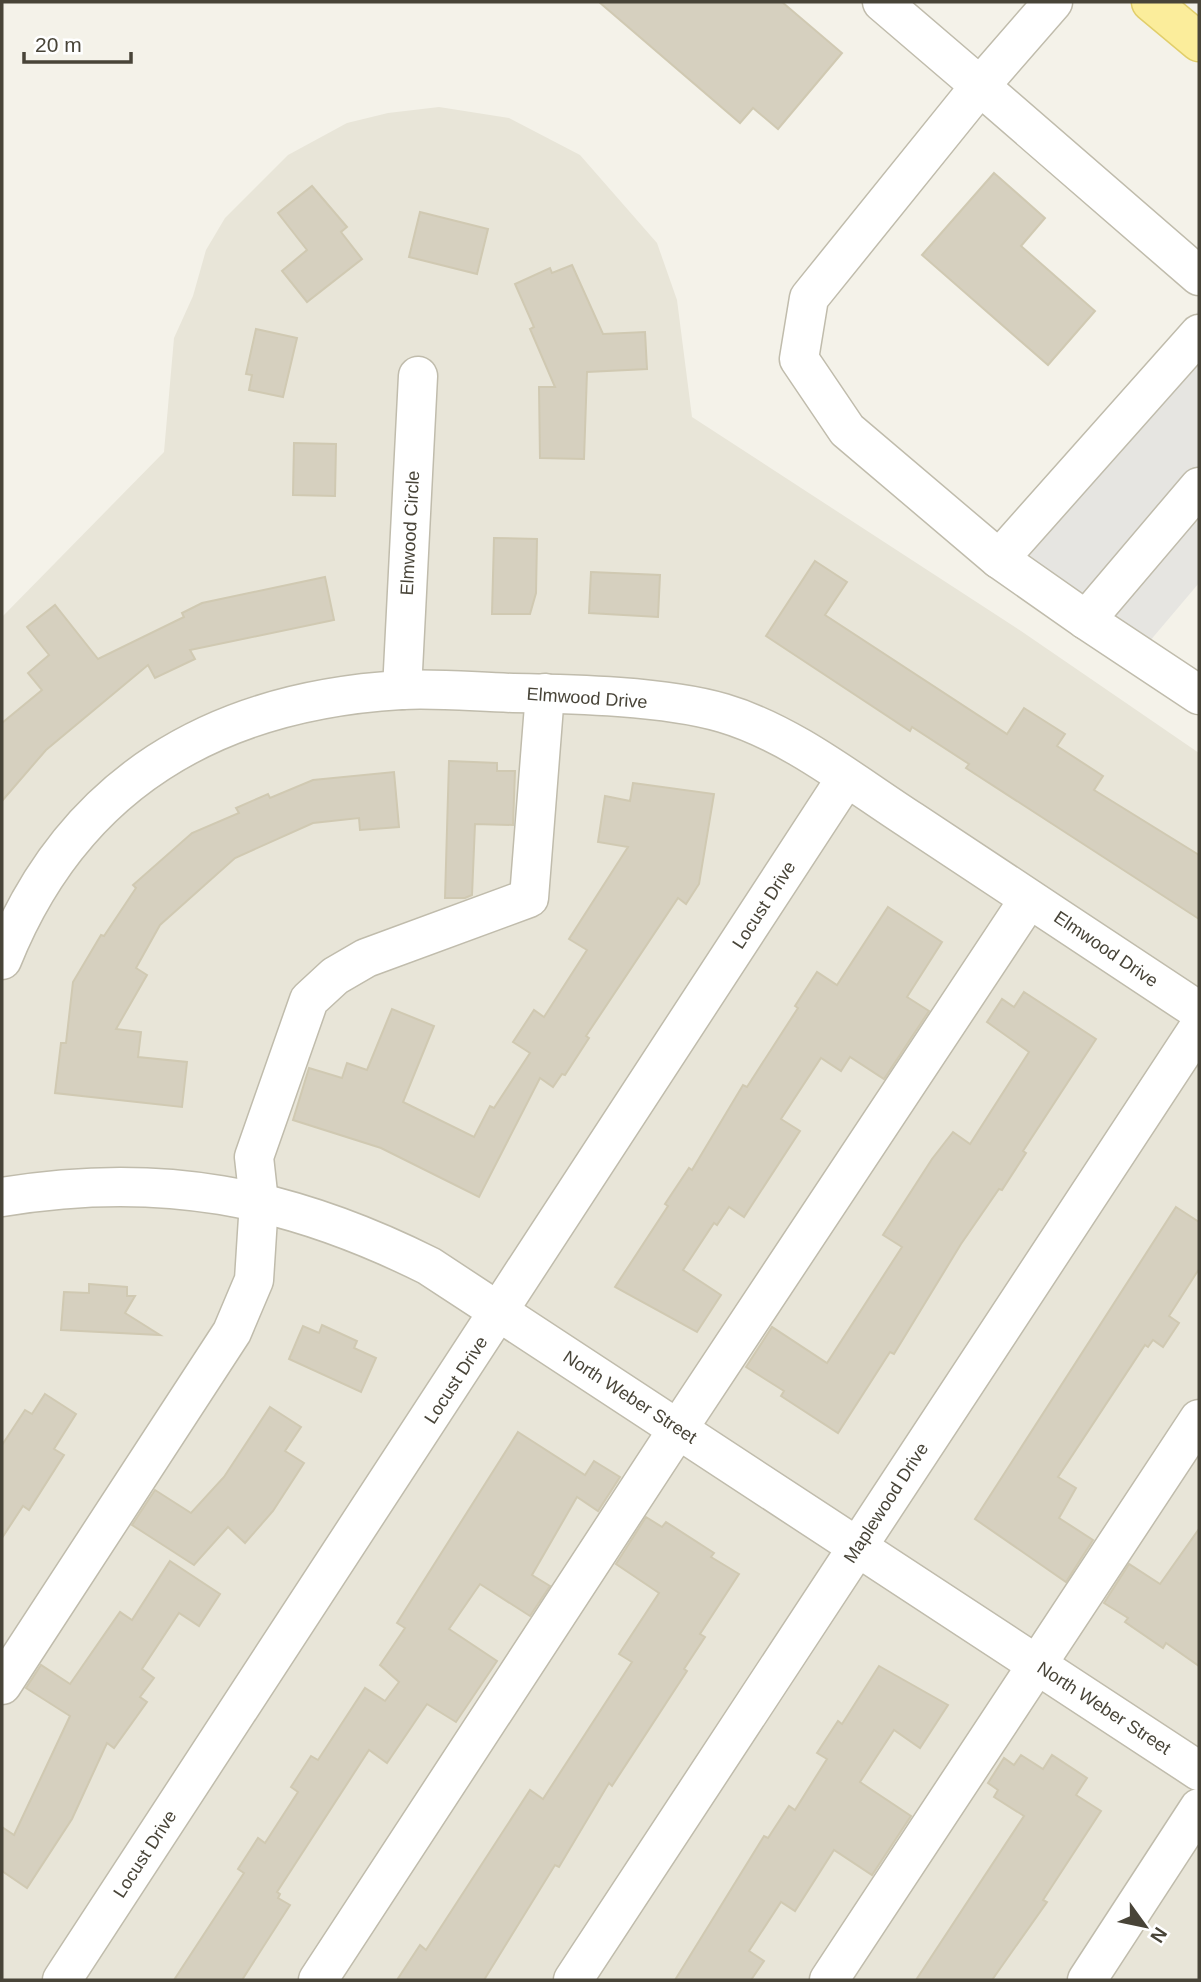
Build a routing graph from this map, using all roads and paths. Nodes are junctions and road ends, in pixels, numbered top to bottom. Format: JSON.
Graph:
{"nodes":[{"id":1,"x":882,"y":2,"type":"edge"},
{"id":2,"x":1053,"y":2,"type":"edge"},
{"id":3,"x":1151,"y":2,"type":"edge"},
{"id":4,"x":1199,"y":41,"type":"edge"},
{"id":5,"x":980,"y":86,"type":"junction"},
{"id":6,"x":1199,"y":276,"type":"edge"},
{"id":7,"x":1199,"y":334,"type":"edge"},
{"id":8,"x":418,"y":376,"type":"dead end"},
{"id":9,"x":1199,"y":487,"type":"edge"},
{"id":10,"x":999,"y":559,"type":"junction"},
{"id":11,"x":1086,"y":620,"type":"junction"},
{"id":12,"x":402,"y":690,"type":"junction"},
{"id":13,"x":545,"y":693,"type":"junction"},
{"id":14,"x":1199,"y":695,"type":"edge"},
{"id":15,"x":846,"y":778,"type":"junction"},
{"id":16,"x":1029,"y":899,"type":"junction"},
{"id":17,"x":2,"y":960,"type":"edge"},
{"id":18,"x":1199,"y":1011,"type":"edge"},
{"id":19,"x":1199,"y":1027,"type":"edge"},
{"id":20,"x":2,"y":1197,"type":"edge"},
{"id":21,"x":259,"y":1202,"type":"junction"},
{"id":22,"x":500,"y":1313,"type":"junction"},
{"id":23,"x":1199,"y":1419,"type":"edge"},
{"id":24,"x":678,"y":1429,"type":"junction"},
{"id":25,"x":859,"y":1545,"type":"junction"},
{"id":26,"x":1038,"y":1665,"type":"junction"},
{"id":27,"x":2,"y":1685,"type":"edge"},
{"id":28,"x":1199,"y":1771,"type":"edge"},
{"id":29,"x":1199,"y":1808,"type":"edge"},
{"id":30,"x":62,"y":1980,"type":"edge"},
{"id":31,"x":318,"y":1980,"type":"edge"},
{"id":32,"x":573,"y":1980,"type":"edge"},
{"id":33,"x":829,"y":1980,"type":"edge"},
{"id":34,"x":1087,"y":1980,"type":"edge"}],
"edges":[{"from":1,"to":5,"type":"street"},
{"from":2,"to":5,"type":"street"},
{"from":3,"to":4,"type":"main road"},
{"from":5,"to":6,"type":"street"},
{"from":5,"to":10,"type":"street"},
{"from":7,"to":10,"type":"street"},
{"from":8,"to":12,"type":"street","name":"Elmwood Circle"},
{"from":9,"to":11,"type":"street"},
{"from":10,"to":11,"type":"street"},
{"from":11,"to":14,"type":"street"},
{"from":12,"to":13,"type":"street","name":"Elmwood Drive"},
{"from":12,"to":17,"type":"street","name":"Elmwood Drive"},
{"from":13,"to":15,"type":"street","name":"Elmwood Drive"},
{"from":13,"to":21,"type":"street"},
{"from":15,"to":16,"type":"street","name":"Elmwood Drive"},
{"from":15,"to":22,"type":"street","name":"Locust Drive"},
{"from":16,"to":18,"type":"street","name":"Elmwood Drive"},
{"from":16,"to":24,"type":"street"},
{"from":19,"to":25,"type":"street","name":"Maplewood Drive"},
{"from":20,"to":21,"type":"street","name":"North Weber Street"},
{"from":21,"to":22,"type":"street","name":"North Weber Street"},
{"from":21,"to":27,"type":"street"},
{"from":22,"to":24,"type":"street","name":"North Weber Street"},
{"from":22,"to":30,"type":"street","name":"Locust Drive"},
{"from":23,"to":26,"type":"street"},
{"from":24,"to":25,"type":"street","name":"North Weber Street"},
{"from":24,"to":31,"type":"street"},
{"from":25,"to":26,"type":"street","name":"North Weber Street"},
{"from":25,"to":32,"type":"street","name":"Maplewood Drive"},
{"from":26,"to":28,"type":"street","name":"North Weber Street"},
{"from":26,"to":33,"type":"street"},
{"from":29,"to":34,"type":"street"}]}
